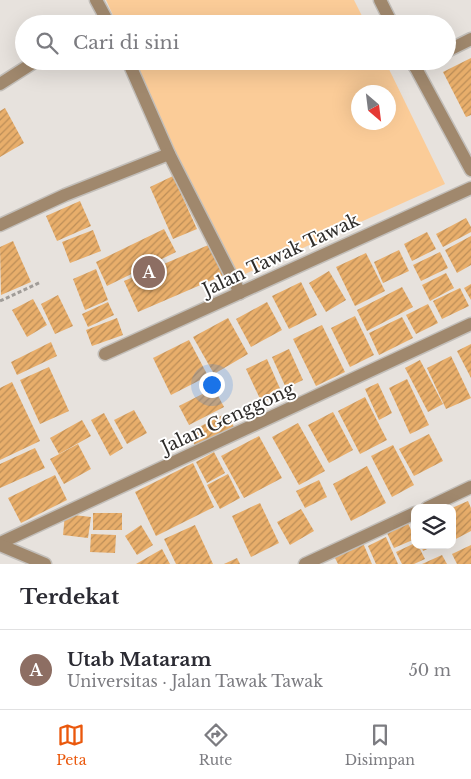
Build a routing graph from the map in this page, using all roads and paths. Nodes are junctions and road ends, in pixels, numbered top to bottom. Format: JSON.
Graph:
{"nodes":[{"id":1,"x":96,"y":0,"type":"edge"},
{"id":2,"x":380,"y":0,"type":"edge"},
{"id":3,"x":101,"y":15,"type":"edge"},
{"id":4,"x":388,"y":15,"type":"edge"},
{"id":5,"x":471,"y":39,"type":"edge"},
{"id":6,"x":456,"y":46,"type":"edge"},
{"id":7,"x":22,"y":70,"type":"edge"},
{"id":8,"x":132,"y":70,"type":"edge"},
{"id":9,"x":421,"y":70,"type":"edge"},
{"id":10,"x":0,"y":84,"type":"edge"},
{"id":11,"x":169,"y":154,"type":"junction"},
{"id":12,"x":471,"y":170,"type":"edge"},
{"id":13,"x":471,"y":188,"type":"edge"},
{"id":14,"x":0,"y":225,"type":"edge"},
{"id":15,"x":41,"y":282,"type":"dead end"},
{"id":16,"x":240,"y":294,"type":"junction"},
{"id":17,"x":0,"y":301,"type":"edge"},
{"id":18,"x":471,"y":324,"type":"edge"},
{"id":19,"x":105,"y":354,"type":"dead end"},
{"id":20,"x":471,"y":487,"type":"edge"},
{"id":21,"x":435,"y":504,"type":"edge"},
{"id":22,"x":411,"y":515,"type":"edge"},
{"id":23,"x":0,"y":544,"type":"edge"},
{"id":24,"x":45,"y":564,"type":"edge"},
{"id":25,"x":305,"y":564,"type":"edge"}],
"edges":[{"from":1,"to":3,"type":"street"},
{"from":2,"to":4,"type":"street"},
{"from":5,"to":6,"type":"street"},
{"from":7,"to":10,"type":"street"},
{"from":8,"to":11,"type":"street"},
{"from":9,"to":12,"type":"street"},
{"from":11,"to":14,"type":"street"},
{"from":11,"to":16,"type":"street"},
{"from":13,"to":16,"type":"street","name":"Jalan Tawak Tawak"},
{"from":15,"to":17,"type":"path"},
{"from":16,"to":19,"type":"street","name":"Jalan Tawak Tawak"},
{"from":18,"to":23,"type":"street","name":"Jalan Genggong"},
{"from":20,"to":21,"type":"street"},
{"from":22,"to":25,"type":"street"},
{"from":23,"to":24,"type":"street"}]}
